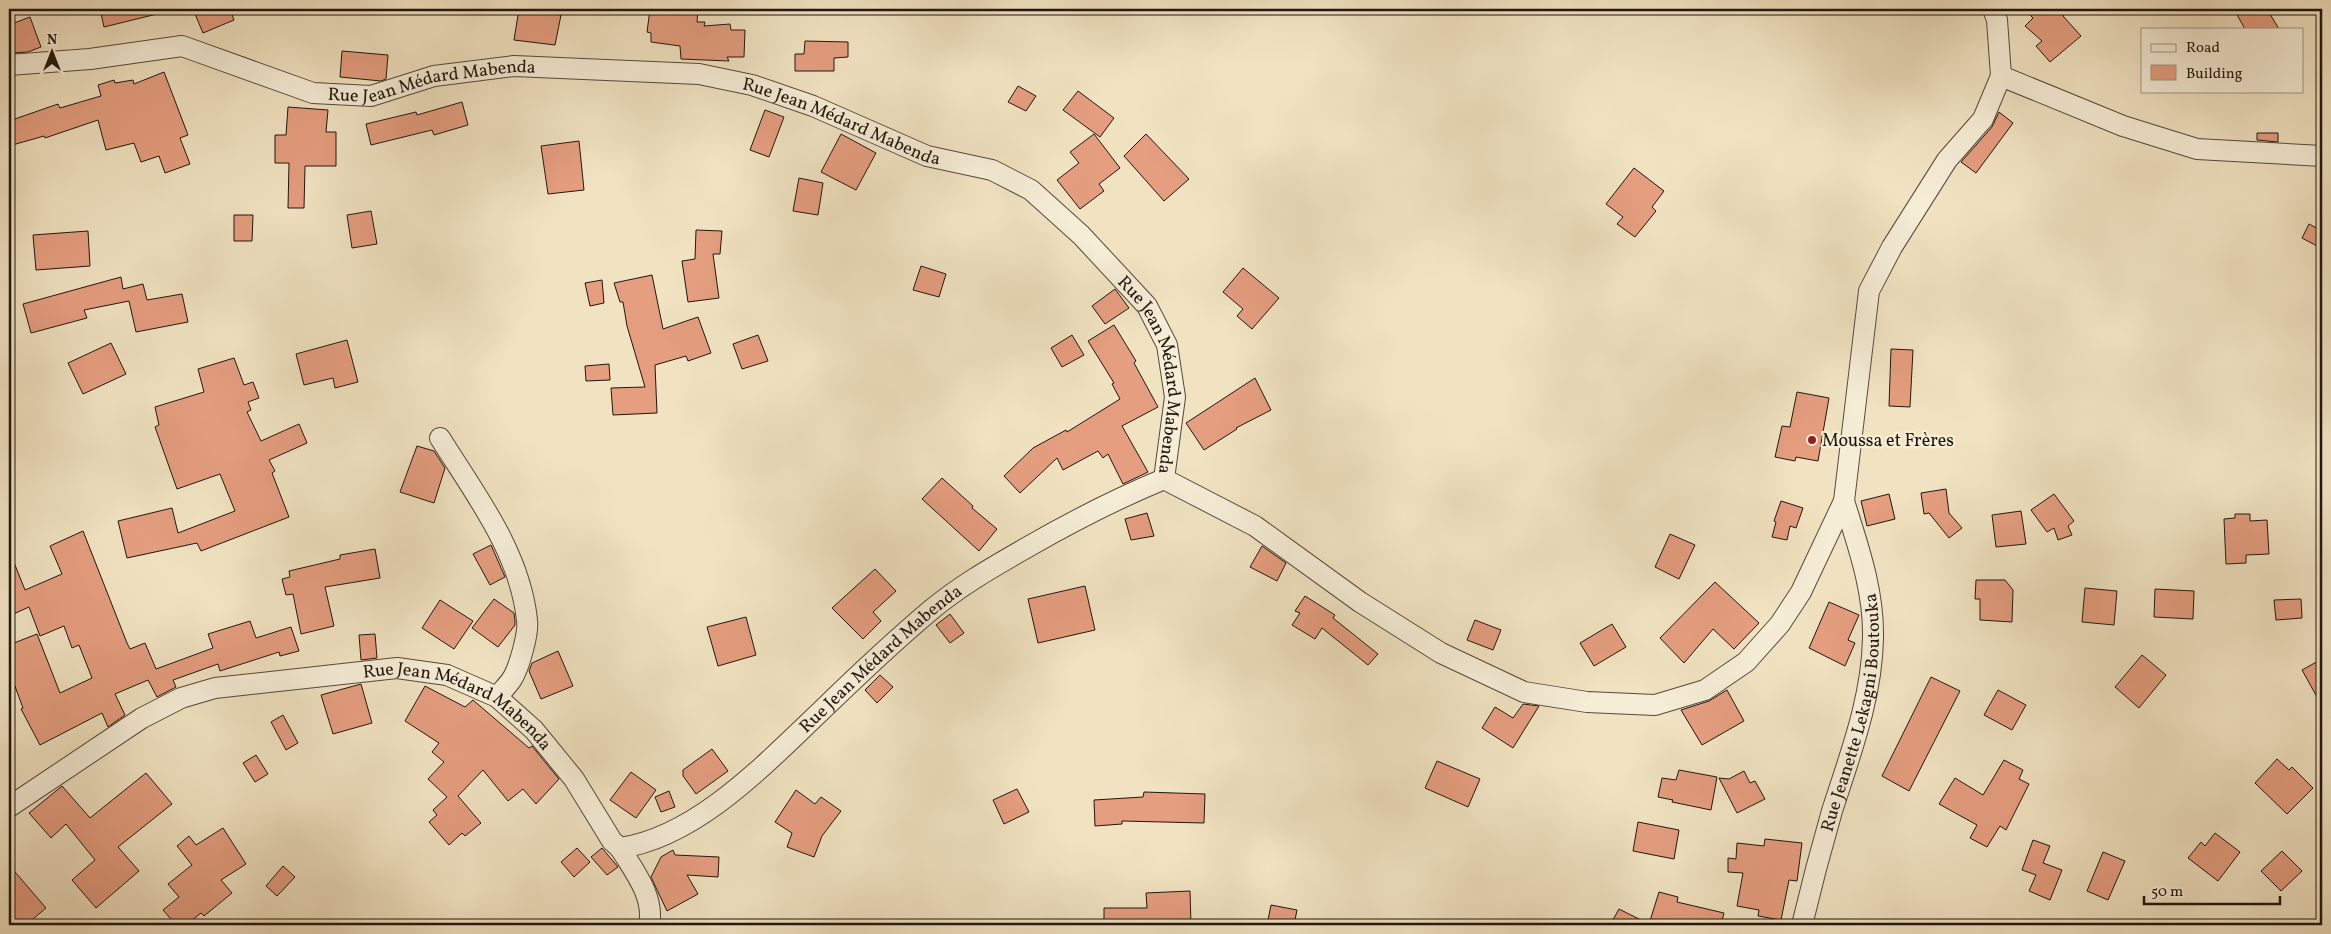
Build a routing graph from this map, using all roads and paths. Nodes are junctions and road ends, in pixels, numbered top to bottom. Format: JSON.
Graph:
{"nodes":[{"id":1,"x":1992,"y":9,"type":"edge"},
{"id":2,"x":9,"y":65,"type":"edge"},
{"id":3,"x":2001,"y":76,"type":"junction"},
{"id":4,"x":2322,"y":156,"type":"edge"},
{"id":5,"x":440,"y":438,"type":"dead end"},
{"id":6,"x":1164,"y":479,"type":"junction"},
{"id":7,"x":1844,"y":501,"type":"junction"},
{"id":8,"x":497,"y":697,"type":"junction"},
{"id":9,"x":9,"y":807,"type":"edge"},
{"id":10,"x":620,"y":848,"type":"junction"},
{"id":11,"x":649,"y":925,"type":"edge"},
{"id":12,"x":1802,"y":925,"type":"edge"}],
"edges":[{"from":1,"to":3,"type":"street"},
{"from":2,"to":6,"type":"street","name":"Rue Jean Médard Mabenda"},
{"from":3,"to":4,"type":"street"},
{"from":3,"to":7,"type":"street"},
{"from":5,"to":8,"type":"street"},
{"from":6,"to":7,"type":"street"},
{"from":6,"to":10,"type":"street","name":"Rue Jean Médard Mabenda"},
{"from":7,"to":12,"type":"street","name":"Rue Jeanette Lekagni Boutouka"},
{"from":8,"to":9,"type":"street","name":"Rue Jean Médard Mabenda"},
{"from":8,"to":10,"type":"street","name":"Rue Jean Médard Mabenda"},
{"from":10,"to":11,"type":"street"}]}
